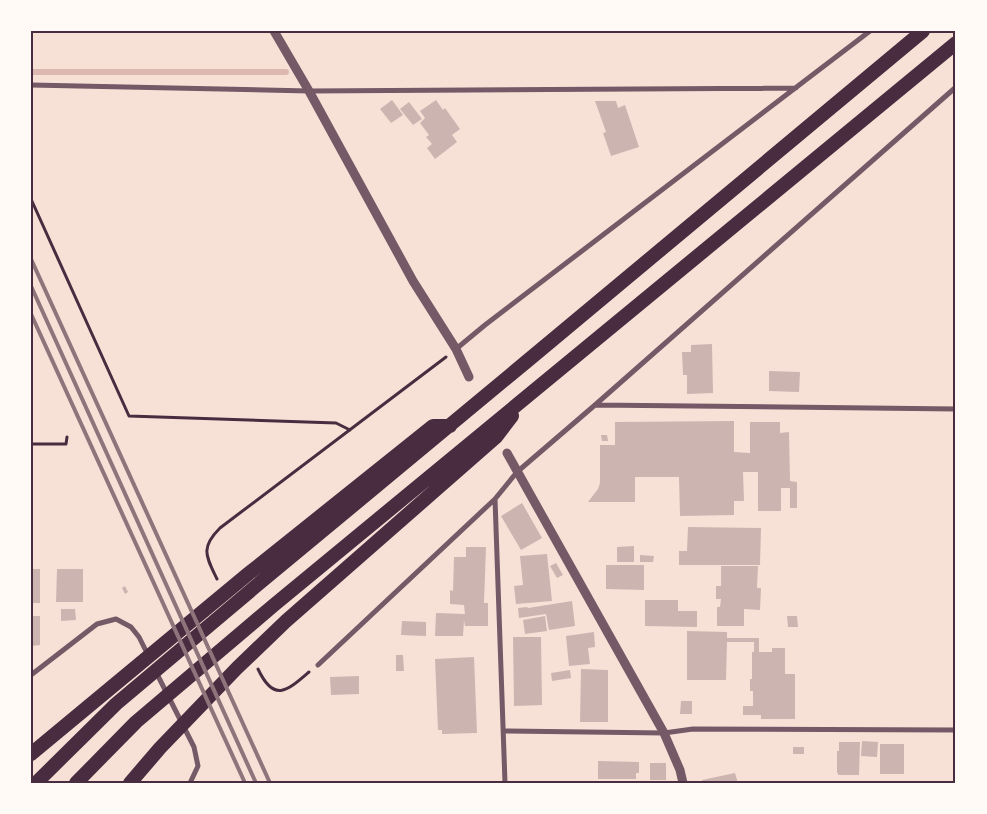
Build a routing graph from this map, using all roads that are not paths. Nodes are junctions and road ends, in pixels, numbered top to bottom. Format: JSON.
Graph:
{"nodes":[{"id":1,"x":274,"y":31,"type":"edge"},
{"id":2,"x":870,"y":31,"type":"edge"},
{"id":3,"x":923,"y":31,"type":"edge"},
{"id":4,"x":956,"y":43,"type":"edge"},
{"id":5,"x":31,"y":85,"type":"edge"},
{"id":6,"x":796,"y":88,"type":"junction"},
{"id":7,"x":955,"y":88,"type":"edge"},
{"id":8,"x":309,"y":91,"type":"junction"},
{"id":9,"x":456,"y":349,"type":"junction"},
{"id":10,"x":469,"y":376,"type":"dead end"},
{"id":11,"x":525,"y":400,"type":"junction"},
{"id":12,"x":595,"y":405,"type":"junction"},
{"id":13,"x":956,"y":409,"type":"edge"},
{"id":14,"x":507,"y":453,"type":"dead end"},
{"id":15,"x":517,"y":472,"type":"junction"},
{"id":16,"x":495,"y":499,"type":"junction"},
{"id":17,"x":252,"y":580,"type":"junction"},
{"id":18,"x":318,"y":665,"type":"dead end"},
{"id":19,"x":31,"y":675,"type":"edge"},
{"id":20,"x":956,"y":730,"type":"edge"},
{"id":21,"x":503,"y":731,"type":"junction"},
{"id":22,"x":664,"y":733,"type":"junction"},
{"id":23,"x":31,"y":754,"type":"edge"},
{"id":24,"x":36,"y":783,"type":"edge"},
{"id":25,"x":76,"y":783,"type":"edge"},
{"id":26,"x":130,"y":783,"type":"edge"},
{"id":27,"x":190,"y":783,"type":"edge"},
{"id":28,"x":506,"y":783,"type":"edge"},
{"id":29,"x":683,"y":783,"type":"edge"}],
"edges":[{"from":1,"to":8,"type":"street"},
{"from":2,"to":6,"type":"street"},
{"from":3,"to":17,"type":"highway"},
{"from":4,"to":11,"type":"highway"},
{"from":5,"to":8,"type":"street"},
{"from":6,"to":8,"type":"street"},
{"from":6,"to":9,"type":"street"},
{"from":7,"to":12,"type":"street"},
{"from":8,"to":9,"type":"street"},
{"from":9,"to":10,"type":"street"},
{"from":11,"to":25,"type":"highway"},
{"from":11,"to":26,"type":"highway"},
{"from":12,"to":13,"type":"street"},
{"from":12,"to":15,"type":"street"},
{"from":14,"to":15,"type":"street"},
{"from":15,"to":16,"type":"street"},
{"from":15,"to":22,"type":"street"},
{"from":16,"to":18,"type":"street"},
{"from":16,"to":21,"type":"street"},
{"from":17,"to":23,"type":"highway"},
{"from":17,"to":24,"type":"highway"},
{"from":19,"to":27,"type":"street"},
{"from":20,"to":22,"type":"street"},
{"from":21,"to":22,"type":"street"},
{"from":21,"to":28,"type":"street"},
{"from":22,"to":29,"type":"street"}]}
